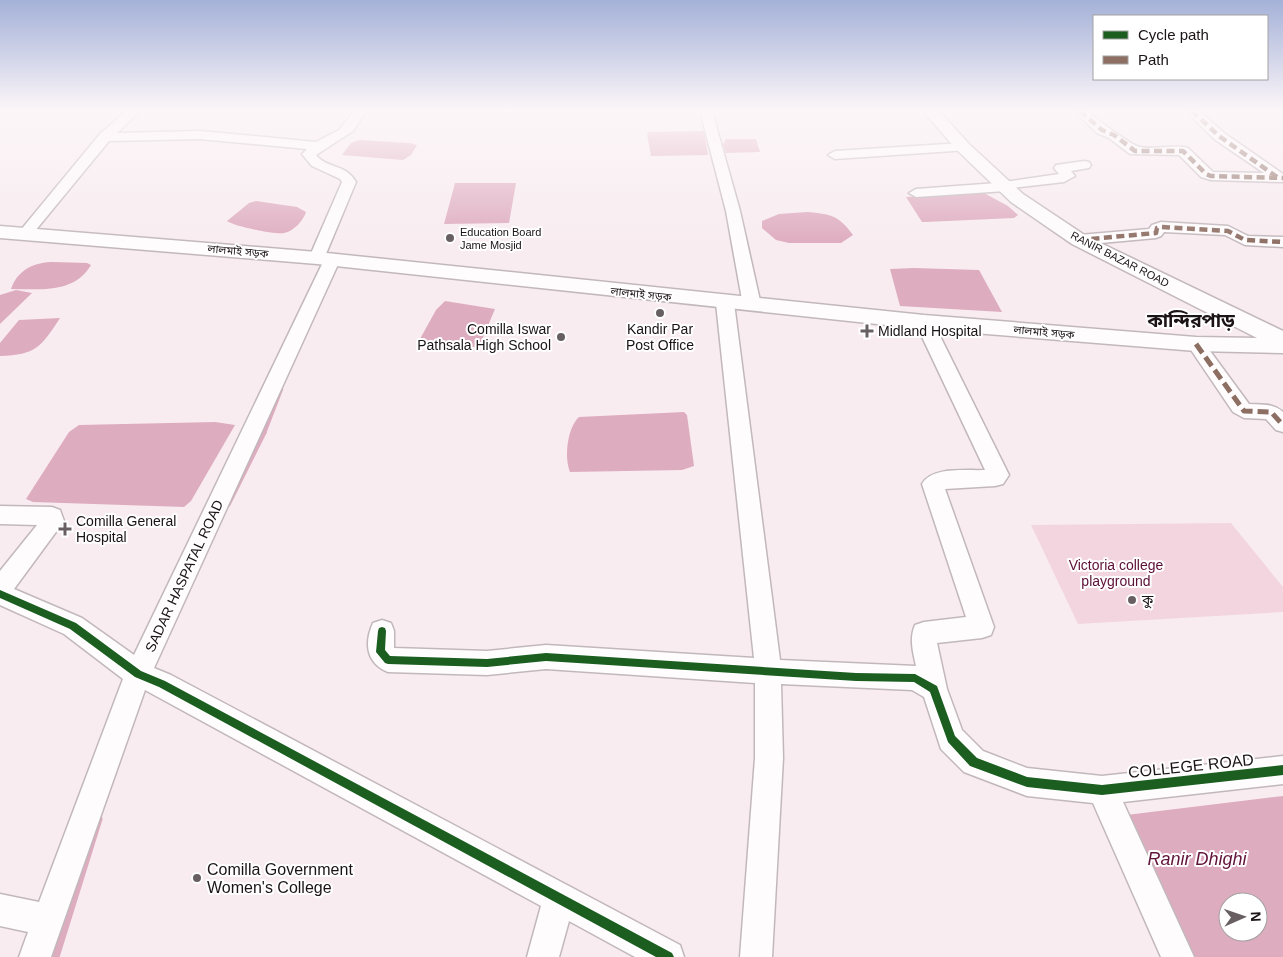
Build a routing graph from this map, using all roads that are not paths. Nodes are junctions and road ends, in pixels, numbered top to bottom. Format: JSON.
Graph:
{"nodes":[{"id":1,"x":90,"y":156,"type":"edge"},
{"id":2,"x":310,"y":156,"type":"edge"},
{"id":3,"x":718,"y":156,"type":"edge"},
{"id":4,"x":972,"y":156,"type":"edge"},
{"id":5,"x":1188,"y":156,"type":"edge"},
{"id":6,"x":1250,"y":156,"type":"edge"},
{"id":7,"x":1084,"y":165,"type":"dead end"},
{"id":8,"x":1280,"y":177,"type":"edge"},
{"id":9,"x":1004,"y":186,"type":"junction"},
{"id":10,"x":916,"y":193,"type":"dead end"},
{"id":11,"x":0,"y":232,"type":"edge"},
{"id":12,"x":25,"y":234,"type":"junction"},
{"id":13,"x":1079,"y":240,"type":"junction"},
{"id":14,"x":1283,"y":242,"type":"edge"},
{"id":15,"x":324,"y":259,"type":"junction"},
{"id":16,"x":725,"y":303,"type":"junction"},
{"id":17,"x":752,"y":305,"type":"junction"},
{"id":18,"x":924,"y":322,"type":"junction"},
{"id":19,"x":1283,"y":339,"type":"edge"},
{"id":20,"x":1196,"y":344,"type":"junction"},
{"id":21,"x":1283,"y":346,"type":"edge"},
{"id":22,"x":1283,"y":425,"type":"edge"},
{"id":23,"x":0,"y":515,"type":"edge"},
{"id":24,"x":0,"y":589,"type":"edge"},
{"id":25,"x":0,"y":594,"type":"edge"},
{"id":26,"x":382,"y":631,"type":"dead end"},
{"id":27,"x":768,"y":670,"type":"junction"},
{"id":28,"x":147,"y":678,"type":"junction"},
{"id":29,"x":934,"y":689,"type":"junction"},
{"id":30,"x":1283,"y":770,"type":"edge"},
{"id":31,"x":1102,"y":790,"type":"junction"},
{"id":32,"x":560,"y":899,"type":"junction"},
{"id":33,"x":0,"y":910,"type":"edge"},
{"id":34,"x":47,"y":920,"type":"junction"},
{"id":35,"x":35,"y":957,"type":"edge"},
{"id":36,"x":543,"y":957,"type":"edge"},
{"id":37,"x":668,"y":957,"type":"edge"},
{"id":38,"x":756,"y":957,"type":"edge"},
{"id":39,"x":1178,"y":957,"type":"edge"}],
"edges":[{"from":1,"to":12,"type":"street"},
{"from":2,"to":15,"type":"street","name":"SADAR HASPATAL ROAD"},
{"from":3,"to":17,"type":"street"},
{"from":4,"to":9,"type":"main road","name":"RANIR BAZAR ROAD"},
{"from":5,"to":8,"type":"street"},
{"from":6,"to":8,"type":"street"},
{"from":7,"to":9,"type":"street"},
{"from":9,"to":10,"type":"street"},
{"from":9,"to":13,"type":"main road","name":"RANIR BAZAR ROAD"},
{"from":11,"to":12,"type":"main road","name":"লালমাই সড়ক"},
{"from":12,"to":15,"type":"main road","name":"লালমাই সড়ক"},
{"from":13,"to":14,"type":"street"},
{"from":13,"to":19,"type":"main road","name":"RANIR BAZAR ROAD"},
{"from":15,"to":16,"type":"main road","name":"লালমাই সড়ক"},
{"from":15,"to":28,"type":"street","name":"SADAR HASPATAL ROAD"},
{"from":16,"to":17,"type":"main road","name":"লালমাই সড়ক"},
{"from":16,"to":27,"type":"street"},
{"from":17,"to":18,"type":"main road","name":"লালমাই সড়ক"},
{"from":18,"to":20,"type":"main road","name":"লালমাই সড়ক"},
{"from":18,"to":29,"type":"street","name":"COLLEGE ROAD"},
{"from":20,"to":21,"type":"main road","name":"লালমাই সড়ক"},
{"from":20,"to":22,"type":"street"},
{"from":23,"to":24,"type":"street"},
{"from":25,"to":28,"type":"street"},
{"from":26,"to":27,"type":"street"},
{"from":27,"to":29,"type":"street"},
{"from":27,"to":38,"type":"street"},
{"from":28,"to":32,"type":"street"},
{"from":28,"to":34,"type":"street","name":"SADAR HASPATAL ROAD"},
{"from":29,"to":31,"type":"street","name":"COLLEGE ROAD"},
{"from":30,"to":31,"type":"street","name":"COLLEGE ROAD"},
{"from":31,"to":39,"type":"street"},
{"from":32,"to":36,"type":"street"},
{"from":32,"to":37,"type":"street"},
{"from":33,"to":34,"type":"street"},
{"from":34,"to":35,"type":"street","name":"SADAR HASPATAL ROAD"}]}
